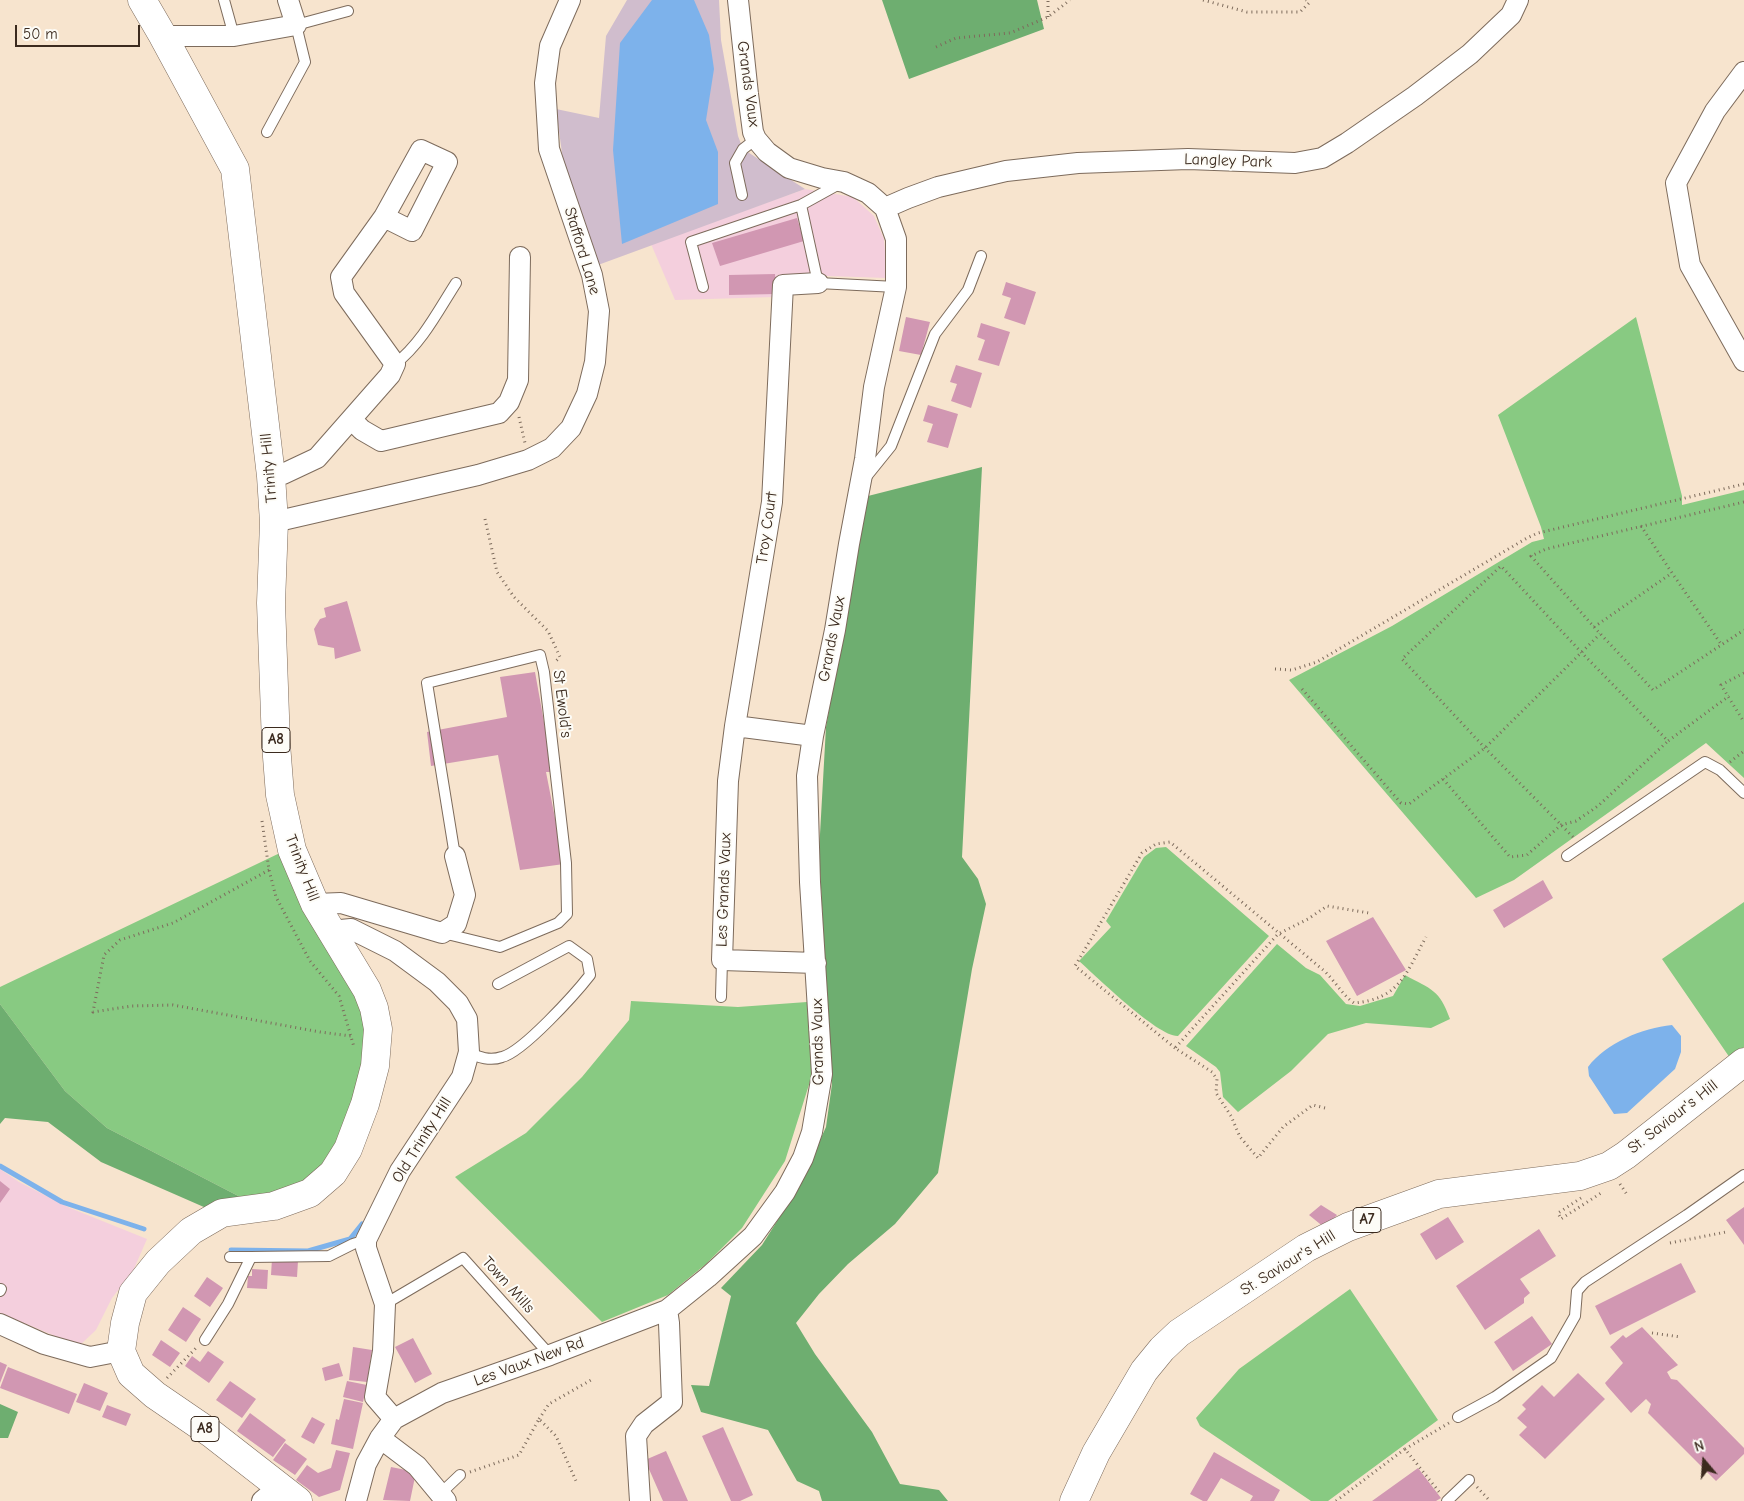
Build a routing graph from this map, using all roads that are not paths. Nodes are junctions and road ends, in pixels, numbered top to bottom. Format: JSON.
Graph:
{"nodes":[{"id":1,"x":142,"y":0,"type":"edge"},
{"id":2,"x":224,"y":0,"type":"edge"},
{"id":3,"x":288,"y":0,"type":"edge"},
{"id":4,"x":570,"y":0,"type":"edge"},
{"id":5,"x":738,"y":0,"type":"edge"},
{"id":6,"x":1518,"y":0,"type":"edge"},
{"id":7,"x":348,"y":11,"type":"dead end"},
{"id":8,"x":296,"y":25,"type":"junction"},
{"id":9,"x":163,"y":36,"type":"junction"},
{"id":10,"x":234,"y":36,"type":"junction"},
{"id":11,"x":1744,"y":72,"type":"edge"},
{"id":12,"x":267,"y":132,"type":"dead end"},
{"id":13,"x":756,"y":139,"type":"junction"},
{"id":14,"x":844,"y":182,"type":"junction"},
{"id":15,"x":742,"y":194,"type":"dead end"},
{"id":16,"x":801,"y":205,"type":"junction"},
{"id":17,"x":885,"y":208,"type":"junction"},
{"id":18,"x":384,"y":217,"type":"dead end"},
{"id":19,"x":981,"y":256,"type":"dead end"},
{"id":20,"x":520,"y":257,"type":"dead end"},
{"id":21,"x":818,"y":282,"type":"junction"},
{"id":22,"x":456,"y":283,"type":"dead end"},
{"id":23,"x":703,"y":287,"type":"dead end"},
{"id":24,"x":896,"y":287,"type":"junction"},
{"id":25,"x":1744,"y":361,"type":"edge"},
{"id":26,"x":395,"y":364,"type":"junction"},
{"id":27,"x":352,"y":420,"type":"junction"},
{"id":28,"x":271,"y":476,"type":"junction"},
{"id":29,"x":860,"y":484,"type":"junction"},
{"id":30,"x":274,"y":522,"type":"junction"},
{"id":31,"x":735,"y":726,"type":"junction"},
{"id":32,"x":813,"y":736,"type":"junction"},
{"id":33,"x":1744,"y":793,"type":"edge"},
{"id":34,"x":455,"y":856,"type":"joint"},
{"id":35,"x":1567,"y":856,"type":"dead end"},
{"id":36,"x":315,"y":904,"type":"junction"},
{"id":37,"x":330,"y":930,"type":"junction"},
{"id":38,"x":442,"y":933,"type":"junction"},
{"id":39,"x":722,"y":960,"type":"junction"},
{"id":40,"x":816,"y":963,"type":"junction"},
{"id":41,"x":498,"y":984,"type":"dead end"},
{"id":42,"x":722,"y":997,"type":"dead end"},
{"id":43,"x":468,"y":1052,"type":"junction"},
{"id":44,"x":1744,"y":1062,"type":"edge"},
{"id":45,"x":1744,"y":1175,"type":"edge"},
{"id":46,"x":366,"y":1240,"type":"junction"},
{"id":47,"x":230,"y":1257,"type":"dead end"},
{"id":48,"x":251,"y":1257,"type":"junction"},
{"id":49,"x":385,"y":1304,"type":"junction"},
{"id":50,"x":667,"y":1310,"type":"junction"},
{"id":51,"x":0,"y":1324,"type":"edge"},
{"id":52,"x":206,"y":1340,"type":"road end"},
{"id":53,"x":121,"y":1352,"type":"junction"},
{"id":54,"x":550,"y":1355,"type":"junction"},
{"id":55,"x":1458,"y":1417,"type":"road end"},
{"id":56,"x":394,"y":1419,"type":"junction"},
{"id":57,"x":380,"y":1438,"type":"junction"},
{"id":58,"x":460,"y":1475,"type":"road end"},
{"id":59,"x":1469,"y":1480,"type":"dead end"},
{"id":60,"x":280,"y":1496,"type":"edge"},
{"id":61,"x":443,"y":1497,"type":"edge"},
{"id":62,"x":1444,"y":1498,"type":"edge"},
{"id":63,"x":356,"y":1501,"type":"edge"},
{"id":64,"x":640,"y":1501,"type":"edge"},
{"id":65,"x":1074,"y":1501,"type":"edge"}],
"edges":[{"from":1,"to":9,"type":"main road","name":"Trinity Hill","number":"A8"},
{"from":2,"to":10,"type":"lane"},
{"from":3,"to":8,"type":"street"},
{"from":4,"to":30,"type":"street","name":"Stafford Lane"},
{"from":5,"to":13,"type":"street","name":"Grands Vaux"},
{"from":6,"to":17,"type":"street","name":"Langley Park"},
{"from":7,"to":8,"type":"lane"},
{"from":8,"to":10,"type":"street"},
{"from":8,"to":12,"type":"lane"},
{"from":9,"to":10,"type":"street"},
{"from":9,"to":28,"type":"main road","name":"Trinity Hill","number":"A8"},
{"from":11,"to":25,"type":"street"},
{"from":13,"to":14,"type":"street","name":"Grands Vaux"},
{"from":13,"to":15,"type":"lane"},
{"from":14,"to":16,"type":"lane"},
{"from":14,"to":17,"type":"street","name":"Grands Vaux"},
{"from":16,"to":21,"type":"lane"},
{"from":16,"to":23,"type":"lane"},
{"from":17,"to":24,"type":"street","name":"Grands Vaux"},
{"from":18,"to":26,"type":"street"},
{"from":19,"to":29,"type":"lane"},
{"from":20,"to":27,"type":"street"},
{"from":21,"to":24,"type":"lane"},
{"from":21,"to":31,"type":"street","name":"Troy Court"},
{"from":22,"to":26,"type":"lane"},
{"from":24,"to":29,"type":"street","name":"Grands Vaux"},
{"from":26,"to":27,"type":"street"},
{"from":27,"to":28,"type":"street"},
{"from":28,"to":30,"type":"main road","name":"Trinity Hill","number":"A8"},
{"from":29,"to":32,"type":"street","name":"Grands Vaux"},
{"from":30,"to":36,"type":"main road","name":"Trinity Hill","number":"A8"},
{"from":31,"to":32,"type":"street"},
{"from":31,"to":39,"type":"street","name":"Les Grands Vaux"},
{"from":32,"to":40,"type":"street","name":"Grands Vaux"},
{"from":33,"to":35,"type":"lane"},
{"from":34,"to":38,"type":"street"},
{"from":34,"to":38,"type":"lane","name":"St Ewold's"},
{"from":36,"to":37,"type":"main road","name":"Trinity Hill","number":"A8"},
{"from":36,"to":38,"type":"street"},
{"from":37,"to":43,"type":"street","name":"Old Trinity Hill"},
{"from":37,"to":53,"type":"main road","name":"Trinity Hill","number":"A8"},
{"from":39,"to":40,"type":"street","name":"Les Grands Vaux"},
{"from":39,"to":42,"type":"lane"},
{"from":40,"to":50,"type":"street","name":"Grands Vaux"},
{"from":41,"to":43,"type":"lane"},
{"from":43,"to":46,"type":"street","name":"Old Trinity Hill"},
{"from":44,"to":65,"type":"main road","name":"St. Saviour's Hill","number":"A7"},
{"from":45,"to":55,"type":"lane"},
{"from":46,"to":48,"type":"lane"},
{"from":46,"to":49,"type":"street"},
{"from":47,"to":48,"type":"lane"},
{"from":48,"to":52,"type":"lane"},
{"from":49,"to":54,"type":"lane","name":"Town Mills"},
{"from":49,"to":56,"type":"street"},
{"from":50,"to":54,"type":"street","name":"Les Vaux New Rd"},
{"from":50,"to":64,"type":"street"},
{"from":51,"to":53,"type":"street"},
{"from":53,"to":60,"type":"main road","number":"A8"},
{"from":54,"to":56,"type":"street","name":"Les Vaux New Rd"},
{"from":56,"to":57,"type":"street"},
{"from":57,"to":61,"type":"street"},
{"from":57,"to":63,"type":"street"},
{"from":58,"to":61,"type":"lane"},
{"from":59,"to":62,"type":"lane"}]}
